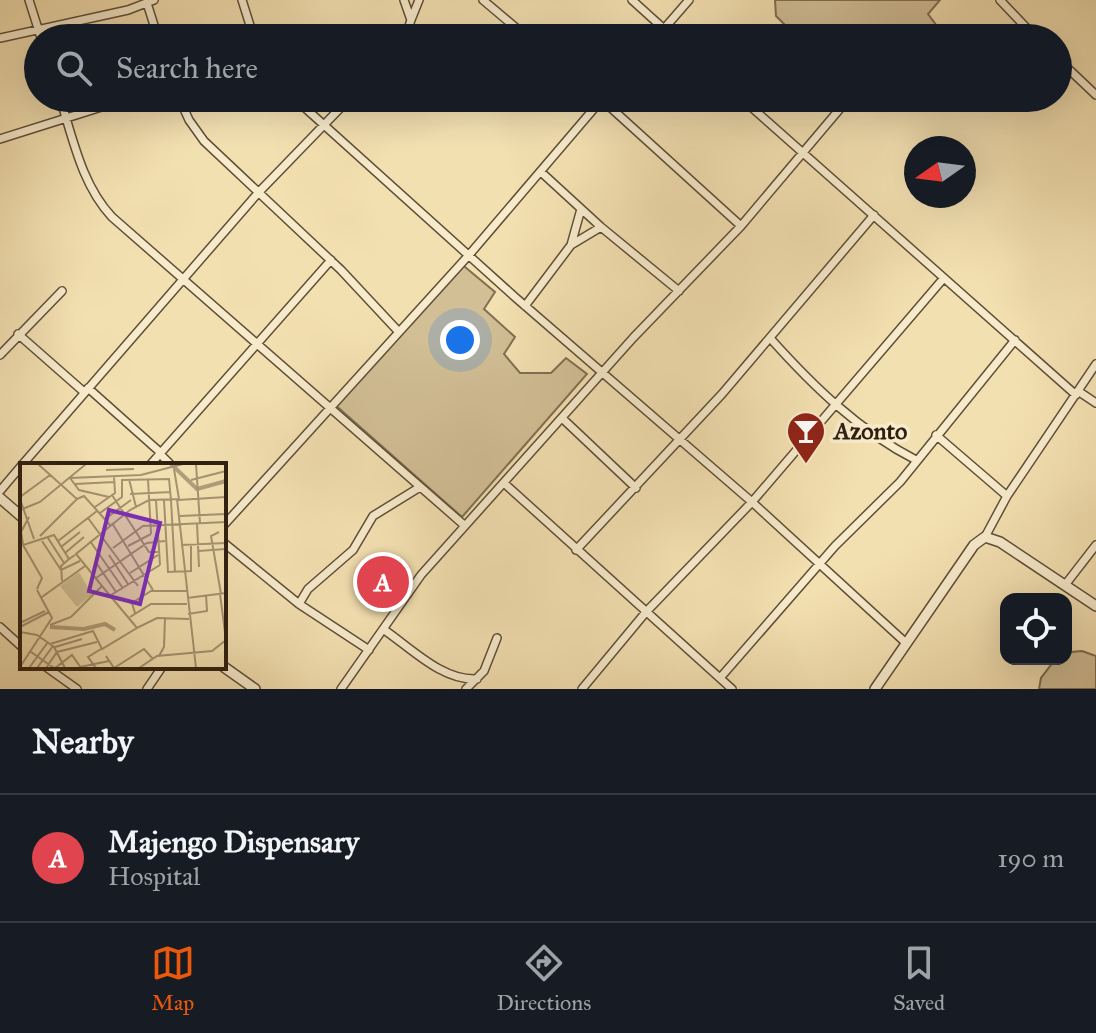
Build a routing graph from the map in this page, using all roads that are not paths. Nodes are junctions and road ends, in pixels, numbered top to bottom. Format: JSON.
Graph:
{"nodes":[{"id":1,"x":29,"y":0,"type":"edge"},
{"id":2,"x":242,"y":0,"type":"edge"},
{"id":3,"x":404,"y":0,"type":"edge"},
{"id":4,"x":419,"y":0,"type":"edge"},
{"id":5,"x":483,"y":0,"type":"edge"},
{"id":6,"x":632,"y":0,"type":"edge"},
{"id":7,"x":689,"y":0,"type":"edge"},
{"id":8,"x":1000,"y":0,"type":"edge"},
{"id":9,"x":151,"y":1,"type":"edge"},
{"id":10,"x":411,"y":20,"type":"junction"},
{"id":11,"x":36,"y":24,"type":"edge"},
{"id":12,"x":50,"y":24,"type":"edge"},
{"id":13,"x":155,"y":24,"type":"edge"},
{"id":14,"x":250,"y":24,"type":"edge"},
{"id":15,"x":410,"y":24,"type":"edge"},
{"id":16,"x":511,"y":24,"type":"edge"},
{"id":17,"x":658,"y":24,"type":"edge"},
{"id":18,"x":668,"y":24,"type":"edge"},
{"id":19,"x":1023,"y":24,"type":"edge"},
{"id":20,"x":24,"y":31,"type":"edge"},
{"id":21,"x":0,"y":38,"type":"edge"},
{"id":22,"x":1072,"y":72,"type":"edge"},
{"id":23,"x":1096,"y":95,"type":"edge"},
{"id":24,"x":64,"y":112,"type":"edge"},
{"id":25,"x":92,"y":112,"type":"edge"},
{"id":26,"x":185,"y":112,"type":"edge"},
{"id":27,"x":311,"y":112,"type":"edge"},
{"id":28,"x":337,"y":112,"type":"edge"},
{"id":29,"x":591,"y":112,"type":"edge"},
{"id":30,"x":616,"y":112,"type":"edge"},
{"id":31,"x":756,"y":112,"type":"edge"},
{"id":32,"x":838,"y":112,"type":"edge"},
{"id":33,"x":67,"y":121,"type":"junction"},
{"id":34,"x":325,"y":124,"type":"junction"},
{"id":35,"x":0,"y":139,"type":"edge"},
{"id":36,"x":804,"y":155,"type":"junction"},
{"id":37,"x":541,"y":172,"type":"junction"},
{"id":38,"x":258,"y":193,"type":"junction"},
{"id":39,"x":581,"y":209,"type":"junction"},
{"id":40,"x":874,"y":215,"type":"junction"},
{"id":41,"x":741,"y":226,"type":"junction"},
{"id":42,"x":601,"y":227,"type":"junction"},
{"id":43,"x":571,"y":245,"type":"junction"},
{"id":44,"x":469,"y":255,"type":"junction"},
{"id":45,"x":331,"y":260,"type":"junction"},
{"id":46,"x":184,"y":279,"type":"junction"},
{"id":47,"x":943,"y":279,"type":"junction"},
{"id":48,"x":62,"y":291,"type":"dead end"},
{"id":49,"x":679,"y":291,"type":"junction"},
{"id":50,"x":525,"y":306,"type":"junction"},
{"id":51,"x":397,"y":330,"type":"junction"},
{"id":52,"x":18,"y":334,"type":"junction"},
{"id":53,"x":770,"y":338,"type":"junction"},
{"id":54,"x":1015,"y":340,"type":"junction"},
{"id":55,"x":256,"y":342,"type":"junction"},
{"id":56,"x":0,"y":355,"type":"edge"},
{"id":57,"x":1096,"y":364,"type":"edge"},
{"id":58,"x":604,"y":373,"type":"junction"},
{"id":59,"x":86,"y":390,"type":"junction"},
{"id":60,"x":1077,"y":393,"type":"junction"},
{"id":61,"x":836,"y":403,"type":"junction"},
{"id":62,"x":1096,"y":403,"type":"edge"},
{"id":63,"x":328,"y":407,"type":"junction"},
{"id":64,"x":563,"y":419,"type":"junction"},
{"id":65,"x":936,"y":435,"type":"junction"},
{"id":66,"x":680,"y":440,"type":"junction"},
{"id":67,"x":161,"y":454,"type":"junction"},
{"id":68,"x":916,"y":460,"type":"junction"},
{"id":69,"x":24,"y":463,"type":"edge"},
{"id":70,"x":152,"y":463,"type":"edge"},
{"id":71,"x":169,"y":463,"type":"edge"},
{"id":72,"x":20,"y":467,"type":"edge"},
{"id":73,"x":505,"y":484,"type":"junction"},
{"id":74,"x":420,"y":487,"type":"junction"},
{"id":75,"x":636,"y":488,"type":"junction"},
{"id":76,"x":0,"y":491,"type":"edge"},
{"id":77,"x":1007,"y":496,"type":"junction"},
{"id":78,"x":0,"y":498,"type":"edge"},
{"id":79,"x":752,"y":502,"type":"junction"},
{"id":80,"x":20,"y":515,"type":"edge"},
{"id":81,"x":226,"y":521,"type":"edge"},
{"id":82,"x":464,"y":525,"type":"junction"},
{"id":83,"x":985,"y":537,"type":"junction"},
{"id":84,"x":226,"y":545,"type":"edge"},
{"id":85,"x":1096,"y":545,"type":"edge"},
{"id":86,"x":576,"y":550,"type":"junction"},
{"id":87,"x":821,"y":564,"type":"junction"},
{"id":88,"x":1065,"y":585,"type":"junction"},
{"id":89,"x":299,"y":604,"type":"junction"},
{"id":90,"x":1096,"y":606,"type":"edge"},
{"id":91,"x":646,"y":612,"type":"junction"},
{"id":92,"x":0,"y":627,"type":"edge"},
{"id":93,"x":383,"y":629,"type":"junction"},
{"id":94,"x":497,"y":638,"type":"dead end"},
{"id":95,"x":906,"y":643,"type":"junction"},
{"id":96,"x":20,"y":645,"type":"edge"},
{"id":97,"x":369,"y":650,"type":"junction"},
{"id":98,"x":226,"y":668,"type":"edge"},
{"id":99,"x":49,"y":669,"type":"edge"},
{"id":100,"x":161,"y":669,"type":"edge"},
{"id":101,"x":720,"y":678,"type":"junction"},
{"id":102,"x":477,"y":679,"type":"junction"},
{"id":103,"x":77,"y":689,"type":"edge"},
{"id":104,"x":147,"y":689,"type":"edge"},
{"id":105,"x":255,"y":689,"type":"edge"},
{"id":106,"x":341,"y":689,"type":"edge"},
{"id":107,"x":466,"y":689,"type":"edge"},
{"id":108,"x":582,"y":689,"type":"edge"},
{"id":109,"x":732,"y":689,"type":"edge"},
{"id":110,"x":875,"y":689,"type":"edge"}],
"edges":[{"from":1,"to":11,"type":"street"},
{"from":2,"to":14,"type":"street"},
{"from":3,"to":10,"type":"street"},
{"from":4,"to":10,"type":"street"},
{"from":5,"to":16,"type":"street"},
{"from":6,"to":17,"type":"street"},
{"from":7,"to":18,"type":"street"},
{"from":8,"to":19,"type":"street"},
{"from":9,"to":12,"type":"street"},
{"from":9,"to":13,"type":"street"},
{"from":10,"to":15,"type":"street"},
{"from":20,"to":21,"type":"street"},
{"from":22,"to":23,"type":"street"},
{"from":24,"to":33,"type":"street"},
{"from":25,"to":33,"type":"street"},
{"from":26,"to":38,"type":"street"},
{"from":27,"to":34,"type":"street"},
{"from":28,"to":34,"type":"street"},
{"from":29,"to":37,"type":"street"},
{"from":30,"to":41,"type":"street"},
{"from":31,"to":36,"type":"street"},
{"from":32,"to":36,"type":"street"},
{"from":33,"to":35,"type":"street"},
{"from":33,"to":46,"type":"street"},
{"from":34,"to":38,"type":"street"},
{"from":34,"to":44,"type":"street"},
{"from":36,"to":40,"type":"street"},
{"from":36,"to":41,"type":"street"},
{"from":37,"to":39,"type":"street"},
{"from":37,"to":44,"type":"street"},
{"from":38,"to":45,"type":"street"},
{"from":38,"to":46,"type":"street"},
{"from":39,"to":42,"type":"street"},
{"from":39,"to":43,"type":"street"},
{"from":40,"to":47,"type":"street"},
{"from":40,"to":53,"type":"street"},
{"from":41,"to":49,"type":"street"},
{"from":42,"to":43,"type":"street"},
{"from":42,"to":49,"type":"street"},
{"from":43,"to":50,"type":"street"},
{"from":44,"to":50,"type":"street"},
{"from":44,"to":51,"type":"street"},
{"from":45,"to":51,"type":"street"},
{"from":45,"to":55,"type":"street"},
{"from":46,"to":55,"type":"street"},
{"from":46,"to":59,"type":"street"},
{"from":47,"to":54,"type":"street"},
{"from":47,"to":61,"type":"street"},
{"from":48,"to":52,"type":"street"},
{"from":49,"to":58,"type":"street"},
{"from":50,"to":58,"type":"street"},
{"from":51,"to":63,"type":"street"},
{"from":52,"to":56,"type":"street"},
{"from":52,"to":59,"type":"street"},
{"from":53,"to":61,"type":"street"},
{"from":53,"to":66,"type":"street"},
{"from":54,"to":60,"type":"street"},
{"from":54,"to":65,"type":"street"},
{"from":55,"to":63,"type":"street"},
{"from":55,"to":67,"type":"street"},
{"from":57,"to":60,"type":"street"},
{"from":58,"to":64,"type":"street"},
{"from":58,"to":66,"type":"street"},
{"from":59,"to":67,"type":"street"},
{"from":59,"to":69,"type":"street"},
{"from":60,"to":62,"type":"street"},
{"from":60,"to":77,"type":"street"},
{"from":61,"to":68,"type":"street"},
{"from":61,"to":79,"type":"street"},
{"from":63,"to":74,"type":"street"},
{"from":63,"to":81,"type":"street"},
{"from":64,"to":73,"type":"street"},
{"from":64,"to":75,"type":"street"},
{"from":65,"to":68,"type":"street"},
{"from":65,"to":77,"type":"street"},
{"from":66,"to":75,"type":"street"},
{"from":66,"to":79,"type":"street"},
{"from":67,"to":70,"type":"street"},
{"from":67,"to":71,"type":"street"},
{"from":68,"to":87,"type":"street"},
{"from":72,"to":76,"type":"street"},
{"from":73,"to":82,"type":"street"},
{"from":73,"to":86,"type":"street"},
{"from":74,"to":82,"type":"street"},
{"from":74,"to":89,"type":"street"},
{"from":75,"to":86,"type":"street"},
{"from":77,"to":83,"type":"street"},
{"from":78,"to":80,"type":"street"},
{"from":79,"to":87,"type":"street"},
{"from":79,"to":91,"type":"street"},
{"from":82,"to":93,"type":"street"},
{"from":83,"to":88,"type":"street"},
{"from":83,"to":95,"type":"street"},
{"from":84,"to":89,"type":"street"},
{"from":85,"to":88,"type":"street"},
{"from":86,"to":91,"type":"street"},
{"from":87,"to":95,"type":"street"},
{"from":87,"to":101,"type":"street"},
{"from":88,"to":90,"type":"street"},
{"from":89,"to":97,"type":"street"},
{"from":91,"to":101,"type":"street"},
{"from":91,"to":108,"type":"street"},
{"from":92,"to":96,"type":"street"},
{"from":93,"to":97,"type":"street"},
{"from":93,"to":102,"type":"street"},
{"from":94,"to":102,"type":"street"},
{"from":95,"to":110,"type":"street"},
{"from":97,"to":106,"type":"street"},
{"from":98,"to":105,"type":"street"},
{"from":99,"to":103,"type":"street"},
{"from":100,"to":104,"type":"street"},
{"from":101,"to":109,"type":"street"},
{"from":102,"to":107,"type":"street"}]}
